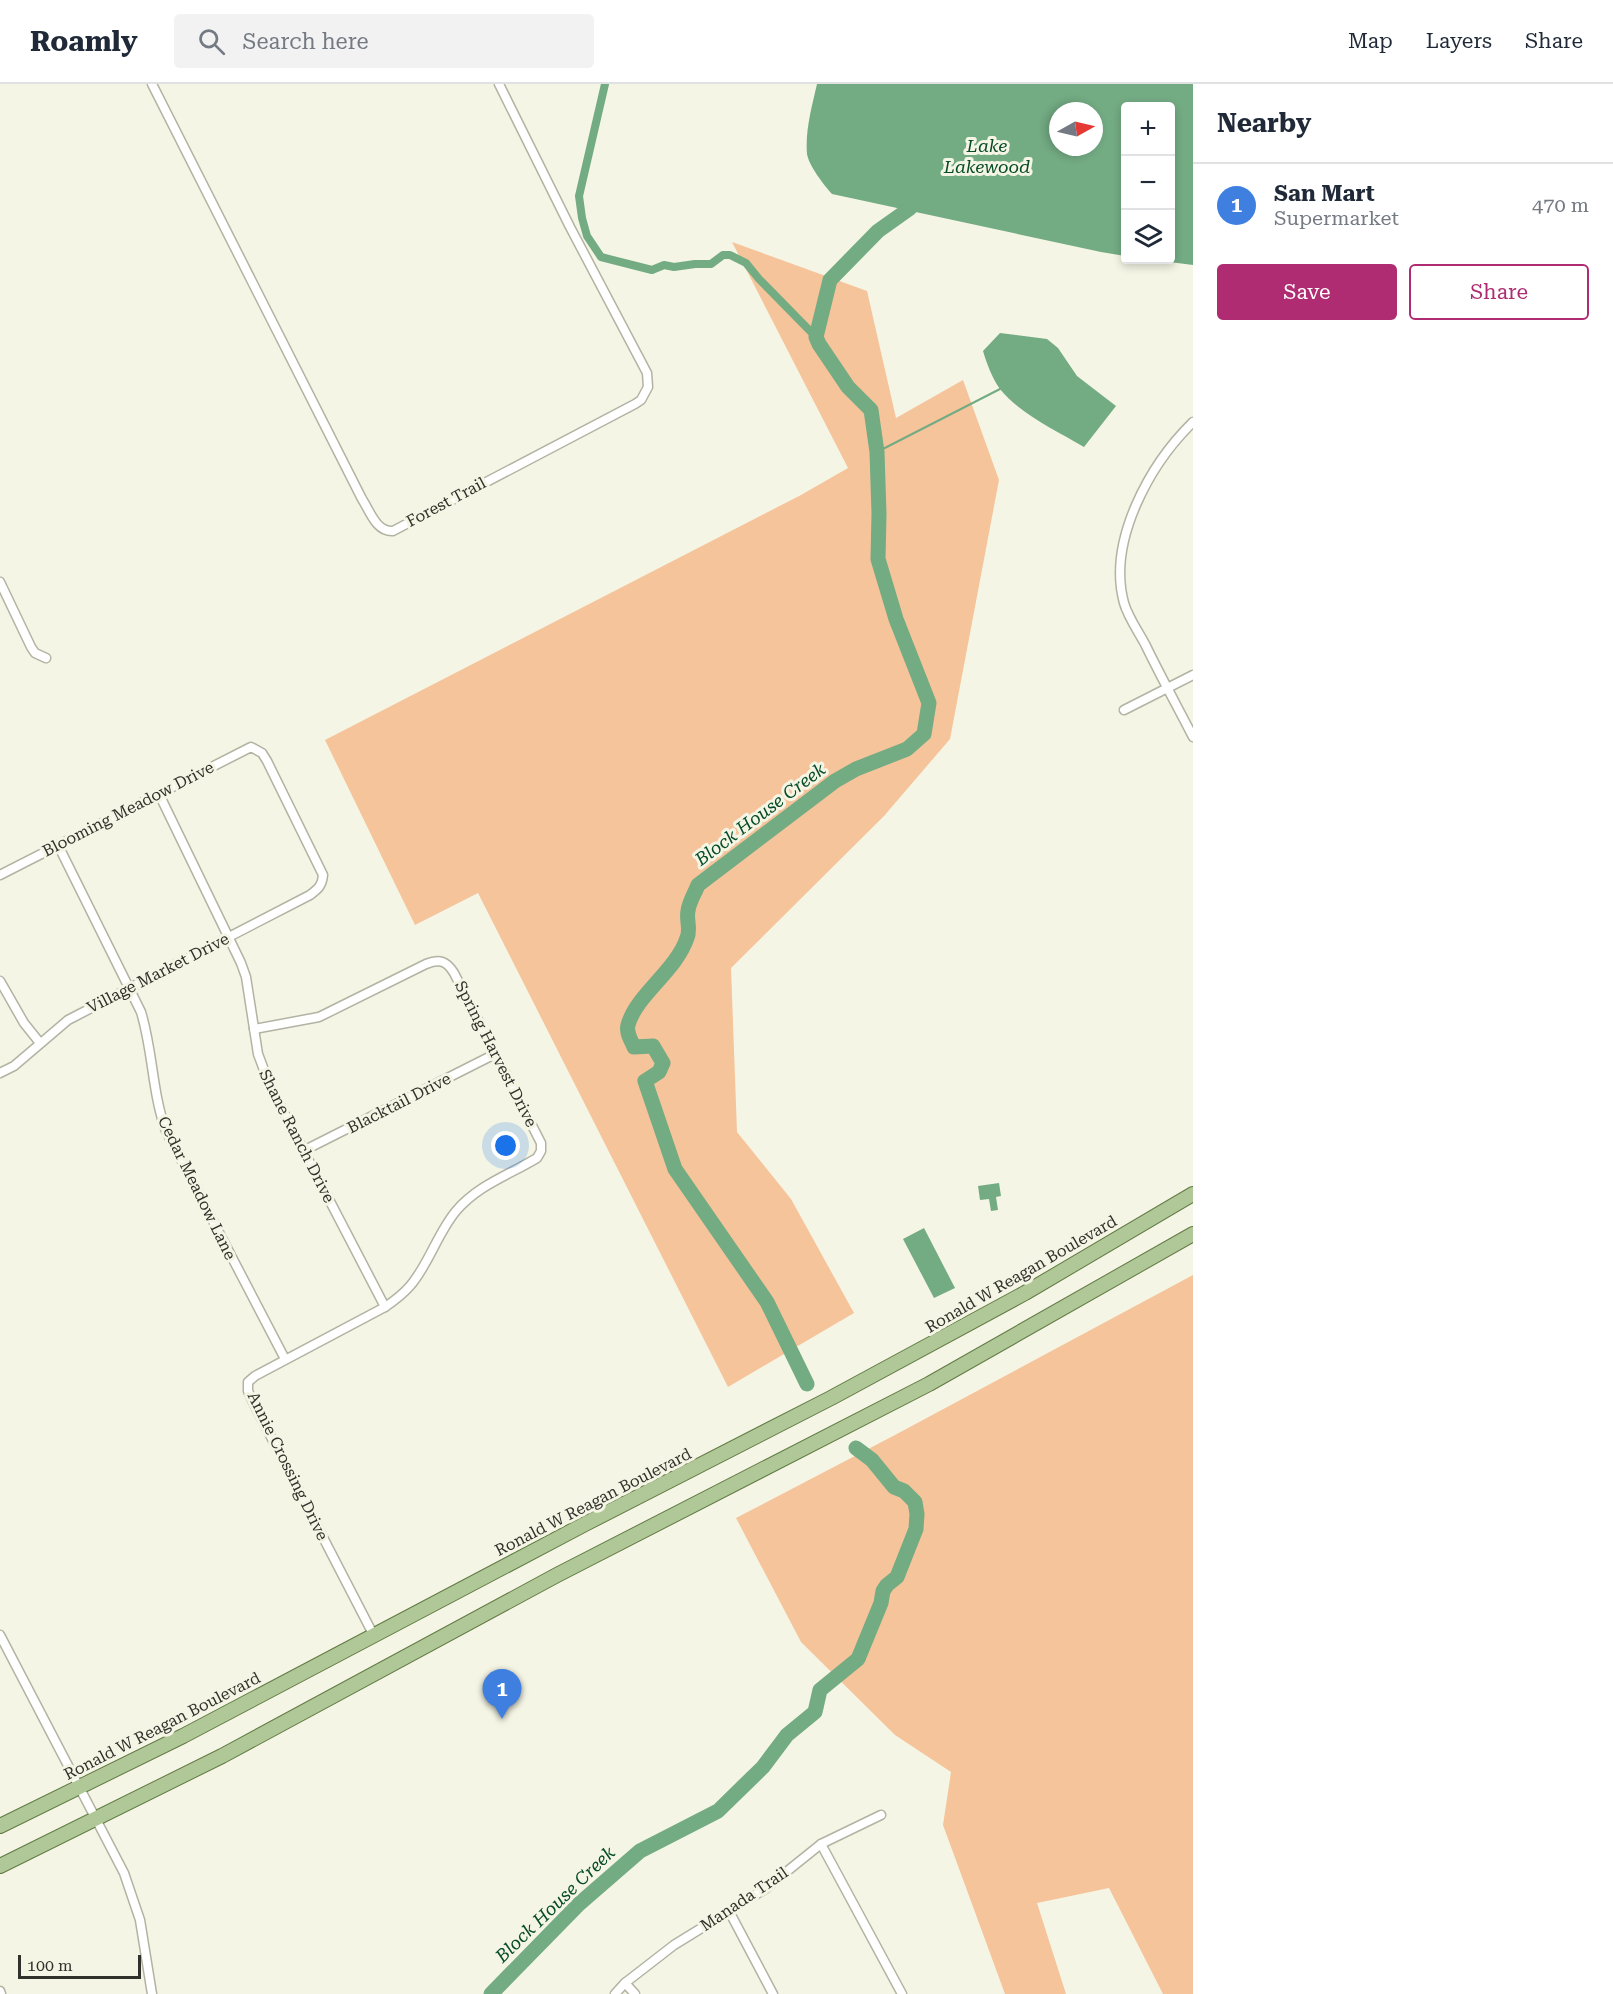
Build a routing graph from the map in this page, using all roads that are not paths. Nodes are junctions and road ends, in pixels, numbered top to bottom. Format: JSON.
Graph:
{"nodes":[{"id":1,"x":152,"y":84,"type":"edge"},
{"id":2,"x":499,"y":84,"type":"edge"},
{"id":3,"x":1193,"y":422,"type":"edge"},
{"id":4,"x":0,"y":582,"type":"edge"},
{"id":5,"x":45,"y":658,"type":"dead end"},
{"id":6,"x":1193,"y":675,"type":"edge"},
{"id":7,"x":1167,"y":688,"type":"junction"},
{"id":8,"x":1124,"y":710,"type":"dead end"},
{"id":9,"x":1193,"y":737,"type":"edge"},
{"id":10,"x":159,"y":794,"type":"junction"},
{"id":11,"x":58,"y":845,"type":"junction"},
{"id":12,"x":0,"y":875,"type":"edge"},
{"id":13,"x":322,"y":883,"type":"joint"},
{"id":14,"x":229,"y":937,"type":"junction"},
{"id":15,"x":0,"y":981,"type":"edge"},
{"id":16,"x":130,"y":988,"type":"junction"},
{"id":17,"x":254,"y":1029,"type":"junction"},
{"id":18,"x":40,"y":1043,"type":"junction"},
{"id":19,"x":495,"y":1054,"type":"junction"},
{"id":20,"x":0,"y":1073,"type":"edge"},
{"id":21,"x":303,"y":1151,"type":"junction"},
{"id":22,"x":541,"y":1151,"type":"joint"},
{"id":23,"x":1193,"y":1194,"type":"edge"},
{"id":24,"x":1193,"y":1234,"type":"edge"},
{"id":25,"x":385,"y":1307,"type":"junction"},
{"id":26,"x":285,"y":1359,"type":"junction"},
{"id":27,"x":373,"y":1634,"type":"junction"},
{"id":28,"x":0,"y":1635,"type":"edge"},
{"id":29,"x":81,"y":1787,"type":"junction"},
{"id":30,"x":881,"y":1815,"type":"dead end"},
{"id":31,"x":97,"y":1819,"type":"junction"},
{"id":32,"x":0,"y":1826,"type":"edge"},
{"id":33,"x":821,"y":1844,"type":"junction"},
{"id":34,"x":0,"y":1866,"type":"edge"},
{"id":35,"x":729,"y":1911,"type":"junction"},
{"id":36,"x":625,"y":1983,"type":"junction"},
{"id":37,"x":152,"y":1994,"type":"edge"},
{"id":38,"x":615,"y":1994,"type":"edge"},
{"id":39,"x":635,"y":1994,"type":"edge"},
{"id":40,"x":773,"y":1994,"type":"edge"},
{"id":41,"x":902,"y":1994,"type":"edge"}],
"edges":[{"from":1,"to":2,"type":"street","name":"Forest Trail"},
{"from":3,"to":7,"type":"street"},
{"from":4,"to":5,"type":"street"},
{"from":6,"to":7,"type":"street"},
{"from":7,"to":8,"type":"street"},
{"from":7,"to":9,"type":"street"},
{"from":10,"to":11,"type":"street","name":"Blooming Meadow Drive"},
{"from":10,"to":13,"type":"street","name":"Blooming Meadow Drive"},
{"from":10,"to":14,"type":"street","name":"Shane Ranch Drive"},
{"from":11,"to":12,"type":"street","name":"Blooming Meadow Drive"},
{"from":11,"to":16,"type":"street","name":"Cedar Meadow Lane"},
{"from":13,"to":14,"type":"street","name":"Village Market Drive"},
{"from":14,"to":16,"type":"street","name":"Village Market Drive"},
{"from":14,"to":17,"type":"street","name":"Shane Ranch Drive"},
{"from":15,"to":18,"type":"street"},
{"from":16,"to":18,"type":"street","name":"Village Market Drive"},
{"from":16,"to":26,"type":"street","name":"Cedar Meadow Lane"},
{"from":17,"to":19,"type":"street","name":"Spring Harvest Drive"},
{"from":17,"to":21,"type":"street","name":"Shane Ranch Drive"},
{"from":18,"to":20,"type":"street","name":"Village Market Drive"},
{"from":19,"to":21,"type":"street","name":"Blacktail Drive"},
{"from":19,"to":22,"type":"street","name":"Spring Harvest Drive"},
{"from":21,"to":25,"type":"street","name":"Shane Ranch Drive"},
{"from":22,"to":25,"type":"street","name":"Annie Crossing Drive"},
{"from":23,"to":27,"type":"main road","name":"Ronald W Reagan Boulevard"},
{"from":24,"to":31,"type":"main road"},
{"from":25,"to":26,"type":"street","name":"Annie Crossing Drive"},
{"from":26,"to":27,"type":"street","name":"Annie Crossing Drive"},
{"from":27,"to":29,"type":"main road","name":"Ronald W Reagan Boulevard"},
{"from":28,"to":29,"type":"street"},
{"from":29,"to":31,"type":"street"},
{"from":29,"to":32,"type":"main road","name":"Ronald W Reagan Boulevard"},
{"from":30,"to":33,"type":"street","name":"Manada Trail"},
{"from":31,"to":34,"type":"main road"},
{"from":31,"to":37,"type":"street"},
{"from":33,"to":35,"type":"street","name":"Manada Trail"},
{"from":33,"to":41,"type":"street"},
{"from":35,"to":36,"type":"street","name":"Manada Trail"},
{"from":35,"to":40,"type":"street"},
{"from":36,"to":38,"type":"street","name":"Manada Trail"},
{"from":36,"to":39,"type":"street"}]}
